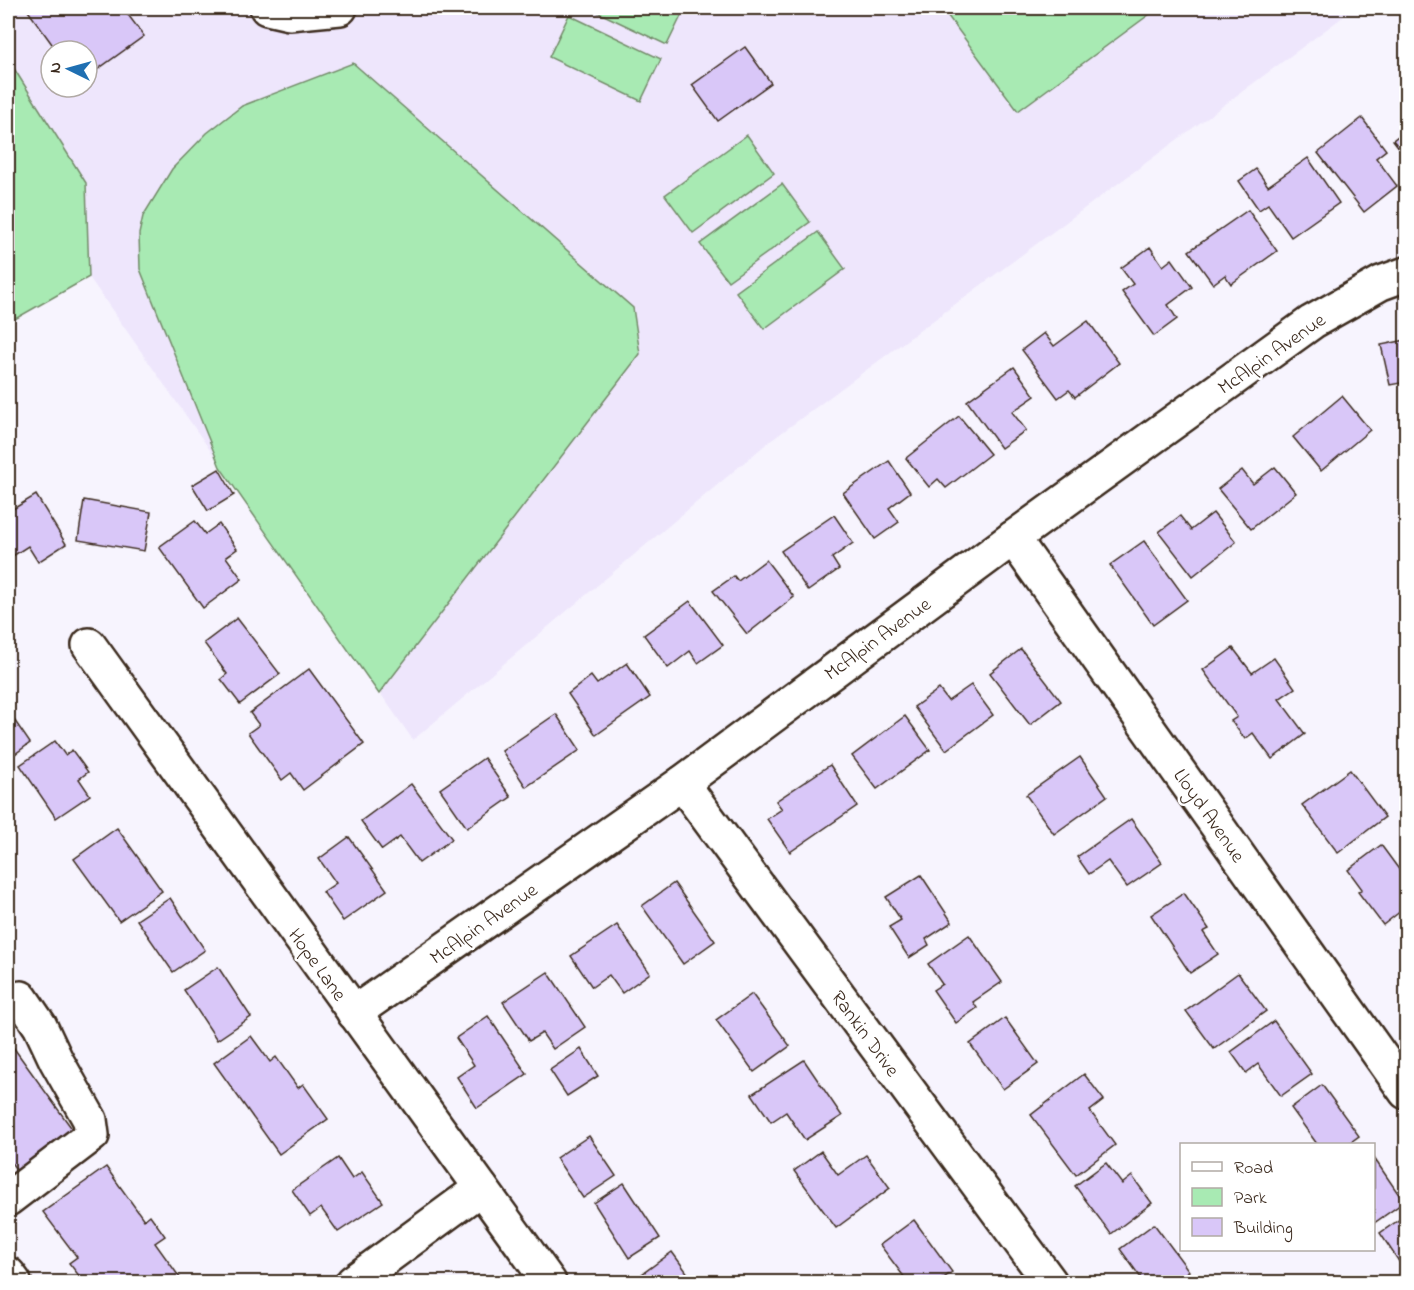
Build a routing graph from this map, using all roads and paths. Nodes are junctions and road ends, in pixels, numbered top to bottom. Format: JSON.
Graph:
{"nodes":[{"id":1,"x":267,"y":8,"type":"edge"},
{"id":2,"x":340,"y":8,"type":"edge"},
{"id":3,"x":1407,"y":274,"type":"edge"},
{"id":4,"x":1013,"y":538,"type":"junction"},
{"id":5,"x":89,"y":645,"type":"dead end"},
{"id":6,"x":682,"y":783,"type":"junction"},
{"id":7,"x":21,"y":998,"type":"dead end"},
{"id":8,"x":354,"y":1014,"type":"junction"},
{"id":9,"x":1407,"y":1092,"type":"edge"},
{"id":10,"x":481,"y":1188,"type":"junction"},
{"id":11,"x":8,"y":1198,"type":"edge"},
{"id":12,"x":8,"y":1274,"type":"edge"},
{"id":13,"x":14,"y":1282,"type":"edge"},
{"id":14,"x":353,"y":1282,"type":"edge"},
{"id":15,"x":549,"y":1282,"type":"edge"},
{"id":16,"x":1050,"y":1282,"type":"edge"}],
"edges":[{"from":1,"to":2,"type":"street"},
{"from":3,"to":4,"type":"street","name":"McAlpin Avenue"},
{"from":4,"to":6,"type":"street","name":"McAlpin Avenue"},
{"from":4,"to":9,"type":"street","name":"Lloyd Avenue"},
{"from":5,"to":8,"type":"street","name":"Hope Lane"},
{"from":6,"to":8,"type":"street","name":"McAlpin Avenue"},
{"from":6,"to":16,"type":"street","name":"Rankin Drive"},
{"from":7,"to":11,"type":"street"},
{"from":8,"to":10,"type":"street","name":"Hope Lane"},
{"from":10,"to":14,"type":"street"},
{"from":10,"to":15,"type":"street","name":"Hope Lane"},
{"from":12,"to":13,"type":"street"}]}
